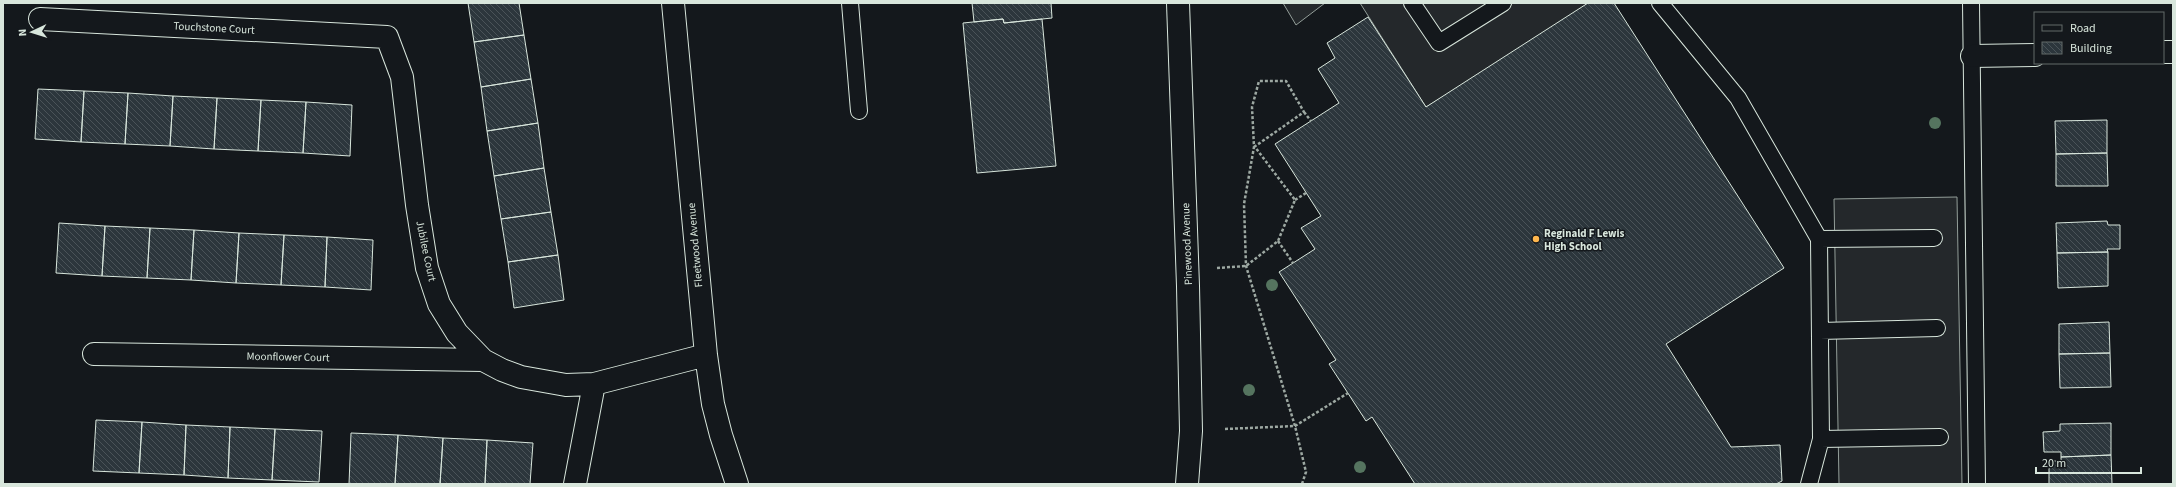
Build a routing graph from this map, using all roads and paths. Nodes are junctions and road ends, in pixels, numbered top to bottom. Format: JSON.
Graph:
{"nodes":[{"id":1,"x":673,"y":3,"type":"edge"},
{"id":2,"x":850,"y":3,"type":"edge"},
{"id":3,"x":1178,"y":3,"type":"edge"},
{"id":4,"x":1412,"y":3,"type":"edge"},
{"id":5,"x":1503,"y":3,"type":"edge"},
{"id":6,"x":1660,"y":3,"type":"edge"},
{"id":7,"x":1971,"y":3,"type":"edge"},
{"id":8,"x":40,"y":19,"type":"dead end"},
{"id":9,"x":387,"y":37,"type":"joint"},
{"id":10,"x":2034,"y":55,"type":"edge"},
{"id":11,"x":1972,"y":56,"type":"junction"},
{"id":12,"x":859,"y":111,"type":"dead end"},
{"id":13,"x":1304,"y":112,"type":"junction"},
{"id":14,"x":1311,"y":121,"type":"dead end"},
{"id":15,"x":1254,"y":147,"type":"junction"},
{"id":16,"x":1306,"y":193,"type":"dead end"},
{"id":17,"x":1295,"y":200,"type":"junction"},
{"id":18,"x":1934,"y":238,"type":"dead end"},
{"id":19,"x":1819,"y":239,"type":"junction"},
{"id":20,"x":1278,"y":241,"type":"junction"},
{"id":21,"x":1293,"y":263,"type":"dead end"},
{"id":22,"x":1246,"y":266,"type":"junction"},
{"id":23,"x":1217,"y":268,"type":"dead end"},
{"id":24,"x":1937,"y":328,"type":"dead end"},
{"id":25,"x":1820,"y":331,"type":"junction"},
{"id":26,"x":94,"y":354,"type":"dead end"},
{"id":27,"x":706,"y":356,"type":"junction"},
{"id":28,"x":483,"y":360,"type":"junction"},
{"id":29,"x":594,"y":384,"type":"junction"},
{"id":30,"x":1348,"y":393,"type":"dead end"},
{"id":31,"x":1295,"y":426,"type":"junction"},
{"id":32,"x":1225,"y":429,"type":"dead end"},
{"id":33,"x":1940,"y":437,"type":"dead end"},
{"id":34,"x":1821,"y":439,"type":"junction"},
{"id":35,"x":575,"y":484,"type":"edge"},
{"id":36,"x":737,"y":484,"type":"edge"},
{"id":37,"x":1187,"y":484,"type":"edge"},
{"id":38,"x":1302,"y":484,"type":"edge"},
{"id":39,"x":1808,"y":484,"type":"edge"},
{"id":40,"x":1977,"y":484,"type":"edge"}],
"edges":[{"from":1,"to":27,"type":"street","name":"Fleetwood Avenue"},
{"from":2,"to":12,"type":"lane"},
{"from":3,"to":37,"type":"street","name":"Pinewood Avenue"},
{"from":4,"to":5,"type":"lane"},
{"from":6,"to":19,"type":"lane"},
{"from":7,"to":11,"type":"lane"},
{"from":8,"to":9,"type":"street","name":"Touchstone Court"},
{"from":9,"to":28,"type":"street","name":"Jubilee Court"},
{"from":10,"to":11,"type":"street"},
{"from":11,"to":40,"type":"lane"},
{"from":13,"to":14,"type":"path"},
{"from":13,"to":15,"type":"path"},
{"from":13,"to":15,"type":"path"},
{"from":15,"to":17,"type":"path"},
{"from":15,"to":22,"type":"path"},
{"from":16,"to":17,"type":"path"},
{"from":17,"to":20,"type":"path"},
{"from":18,"to":19,"type":"lane"},
{"from":19,"to":25,"type":"lane"},
{"from":20,"to":21,"type":"path"},
{"from":20,"to":22,"type":"path"},
{"from":22,"to":23,"type":"path"},
{"from":22,"to":31,"type":"path"},
{"from":24,"to":25,"type":"lane"},
{"from":25,"to":34,"type":"lane"},
{"from":26,"to":28,"type":"street","name":"Moonflower Court"},
{"from":27,"to":29,"type":"street","name":"Jubilee Court"},
{"from":27,"to":36,"type":"street","name":"Fleetwood Avenue"},
{"from":28,"to":29,"type":"street","name":"Jubilee Court"},
{"from":29,"to":35,"type":"street"},
{"from":30,"to":31,"type":"path"},
{"from":31,"to":32,"type":"path"},
{"from":31,"to":38,"type":"path"},
{"from":33,"to":34,"type":"lane"},
{"from":34,"to":39,"type":"lane"}]}
